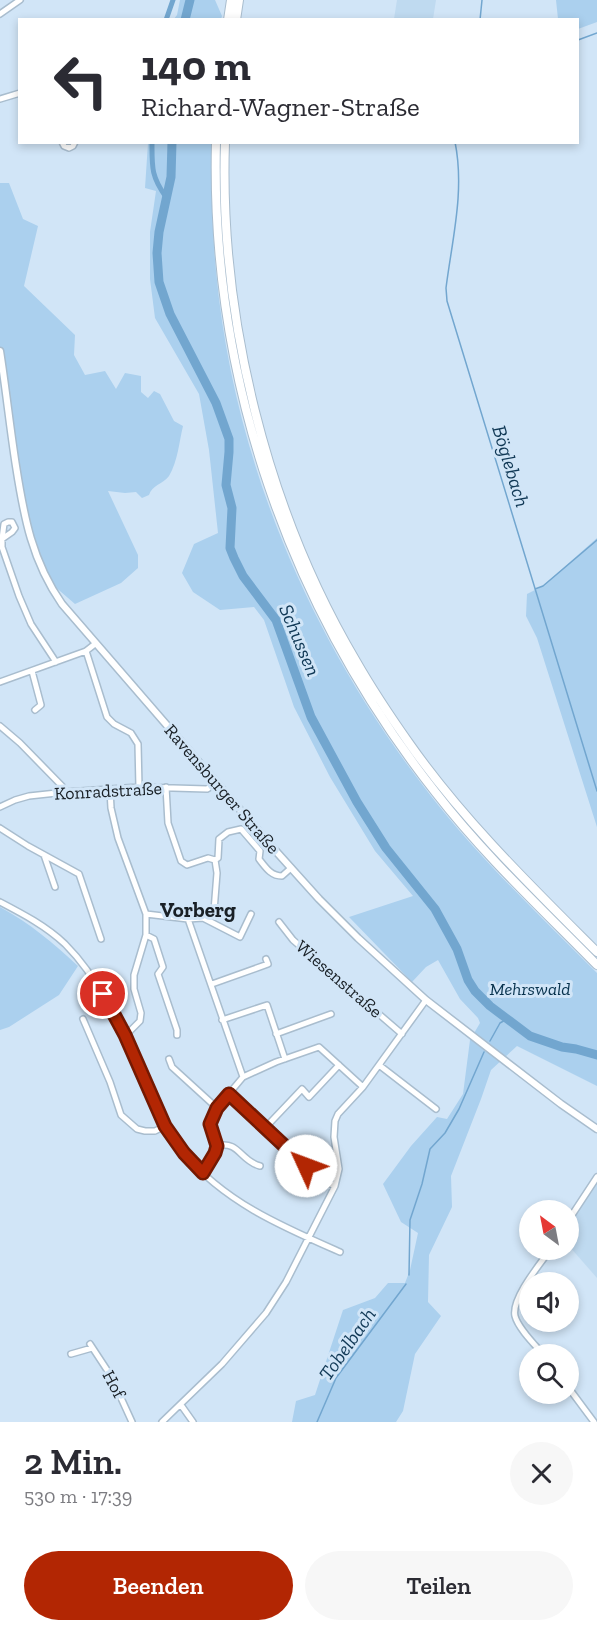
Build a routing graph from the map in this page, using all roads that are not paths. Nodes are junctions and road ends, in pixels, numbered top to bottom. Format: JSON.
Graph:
{"nodes":[{"id":1,"x":20,"y":0,"type":"edge"},
{"id":2,"x":231,"y":0,"type":"edge"},
{"id":3,"x":239,"y":0,"type":"edge"},
{"id":4,"x":0,"y":14,"type":"edge"},
{"id":5,"x":228,"y":18,"type":"edge"},
{"id":6,"x":236,"y":18,"type":"edge"},
{"id":7,"x":18,"y":94,"type":"edge"},
{"id":8,"x":0,"y":99,"type":"edge"},
{"id":9,"x":216,"y":144,"type":"edge"},
{"id":10,"x":225,"y":144,"type":"edge"},
{"id":11,"x":0,"y":351,"type":"edge"},
{"id":12,"x":8,"y":408,"type":"junction"},
{"id":13,"x":0,"y":410,"type":"edge"},
{"id":14,"x":2,"y":539,"type":"dead end"},
{"id":15,"x":95,"y":644,"type":"junction"},
{"id":16,"x":86,"y":651,"type":"junction"},
{"id":17,"x":56,"y":662,"type":"junction"},
{"id":18,"x":32,"y":671,"type":"junction"},
{"id":19,"x":0,"y":682,"type":"edge"},
{"id":20,"x":35,"y":710,"type":"dead end"},
{"id":21,"x":0,"y":726,"type":"edge"},
{"id":22,"x":217,"y":783,"type":"junction"},
{"id":23,"x":139,"y":787,"type":"junction"},
{"id":24,"x":166,"y":787,"type":"junction"},
{"id":25,"x":110,"y":790,"type":"junction"},
{"id":26,"x":66,"y":792,"type":"junction"},
{"id":27,"x":0,"y":807,"type":"edge"},
{"id":28,"x":0,"y":828,"type":"edge"},
{"id":29,"x":44,"y":855,"type":"junction"},
{"id":30,"x":215,"y":860,"type":"junction"},
{"id":31,"x":291,"y":868,"type":"junction"},
{"id":32,"x":55,"y":887,"type":"dead end"},
{"id":33,"x":0,"y":902,"type":"edge"},
{"id":34,"x":146,"y":914,"type":"junction"},
{"id":35,"x":250,"y":914,"type":"dead end"},
{"id":36,"x":203,"y":918,"type":"junction"},
{"id":37,"x":188,"y":919,"type":"junction"},
{"id":38,"x":279,"y":922,"type":"dead end"},
{"id":39,"x":146,"y":935,"type":"junction"},
{"id":40,"x":101,"y":939,"type":"dead end"},
{"id":41,"x":597,"y":952,"type":"edge"},
{"id":42,"x":266,"y":959,"type":"dead end"},
{"id":43,"x":597,"y":965,"type":"edge"},
{"id":44,"x":212,"y":984,"type":"junction"},
{"id":45,"x":426,"y":1000,"type":"junction"},
{"id":46,"x":331,"y":1014,"type":"dead end"},
{"id":47,"x":83,"y":1019,"type":"dead end"},
{"id":48,"x":222,"y":1020,"type":"junction"},
{"id":49,"x":276,"y":1034,"type":"junction"},
{"id":50,"x":402,"y":1034,"type":"junction"},
{"id":51,"x":125,"y":1035,"type":"junction"},
{"id":52,"x":177,"y":1035,"type":"dead end"},
{"id":53,"x":169,"y":1059,"type":"dead end"},
{"id":54,"x":285,"y":1059,"type":"junction"},
{"id":55,"x":339,"y":1065,"type":"junction"},
{"id":56,"x":379,"y":1065,"type":"junction"},
{"id":57,"x":243,"y":1077,"type":"junction"},
{"id":58,"x":363,"y":1087,"type":"junction"},
{"id":59,"x":229,"y":1094,"type":"junction"},
{"id":60,"x":217,"y":1108,"type":"junction"},
{"id":61,"x":436,"y":1109,"type":"dead end"},
{"id":62,"x":165,"y":1126,"type":"junction"},
{"id":63,"x":265,"y":1128,"type":"junction"},
{"id":64,"x":597,"y":1129,"type":"edge"},
{"id":65,"x":217,"y":1146,"type":"junction"},
{"id":66,"x":260,"y":1166,"type":"dead end"},
{"id":67,"x":203,"y":1173,"type":"junction"},
{"id":68,"x":597,"y":1177,"type":"edge"},
{"id":69,"x":335,"y":1186,"type":"junction"},
{"id":70,"x":579,"y":1204,"type":"edge"},
{"id":71,"x":308,"y":1238,"type":"junction"},
{"id":72,"x":340,"y":1252,"type":"dead end"},
{"id":73,"x":543,"y":1260,"type":"edge"},
{"id":74,"x":535,"y":1344,"type":"edge"},
{"id":75,"x":71,"y":1354,"type":"dead end"},
{"id":76,"x":579,"y":1402,"type":"edge"},
{"id":77,"x":181,"y":1405,"type":"junction"},
{"id":78,"x":132,"y":1422,"type":"edge"},
{"id":79,"x":162,"y":1422,"type":"edge"},
{"id":80,"x":193,"y":1422,"type":"edge"},
{"id":81,"x":594,"y":1422,"type":"edge"}],
"edges":[{"from":1,"to":4,"type":"street"},
{"from":2,"to":5,"type":"highway"},
{"from":3,"to":6,"type":"highway"},
{"from":7,"to":8,"type":"street"},
{"from":9,"to":43,"type":"highway"},
{"from":10,"to":41,"type":"highway"},
{"from":11,"to":12,"type":"main road","name":"Ravensburger Straße"},
{"from":12,"to":13,"type":"street"},
{"from":12,"to":15,"type":"main road","name":"Ravensburger Straße"},
{"from":14,"to":17,"type":"street"},
{"from":15,"to":16,"type":"street"},
{"from":15,"to":22,"type":"main road","name":"Ravensburger Straße"},
{"from":16,"to":17,"type":"street"},
{"from":16,"to":23,"type":"street"},
{"from":17,"to":18,"type":"street"},
{"from":18,"to":19,"type":"street"},
{"from":18,"to":20,"type":"street"},
{"from":21,"to":26,"type":"street"},
{"from":22,"to":24,"type":"street","name":"Konradstraße"},
{"from":22,"to":31,"type":"main road","name":"Ravensburger Straße"},
{"from":23,"to":24,"type":"street","name":"Konradstraße"},
{"from":23,"to":25,"type":"street","name":"Konradstraße"},
{"from":24,"to":30,"type":"street"},
{"from":25,"to":26,"type":"street","name":"Konradstraße"},
{"from":25,"to":34,"type":"street"},
{"from":26,"to":27,"type":"street","name":"Konradstraße"},
{"from":28,"to":29,"type":"street"},
{"from":29,"to":32,"type":"street"},
{"from":29,"to":40,"type":"street"},
{"from":30,"to":31,"type":"street"},
{"from":30,"to":36,"type":"street"},
{"from":31,"to":45,"type":"main road","name":"Ravensburger Straße"},
{"from":33,"to":51,"type":"street"},
{"from":34,"to":37,"type":"street"},
{"from":34,"to":39,"type":"street"},
{"from":35,"to":36,"type":"street"},
{"from":36,"to":37,"type":"street"},
{"from":37,"to":44,"type":"street"},
{"from":38,"to":50,"type":"street","name":"Wiesenstraße"},
{"from":39,"to":51,"type":"street"},
{"from":39,"to":52,"type":"street"},
{"from":42,"to":44,"type":"street"},
{"from":44,"to":48,"type":"street"},
{"from":45,"to":50,"type":"street"},
{"from":45,"to":64,"type":"main road","name":"Ravensburger Straße"},
{"from":46,"to":49,"type":"street"},
{"from":47,"to":62,"type":"street"},
{"from":48,"to":49,"type":"street"},
{"from":48,"to":57,"type":"street"},
{"from":49,"to":54,"type":"street"},
{"from":50,"to":56,"type":"street"},
{"from":51,"to":62,"type":"street"},
{"from":53,"to":60,"type":"street"},
{"from":54,"to":55,"type":"street"},
{"from":54,"to":57,"type":"street"},
{"from":55,"to":58,"type":"street"},
{"from":55,"to":63,"type":"street"},
{"from":56,"to":58,"type":"street"},
{"from":56,"to":61,"type":"street"},
{"from":57,"to":59,"type":"street"},
{"from":58,"to":69,"type":"street"},
{"from":59,"to":60,"type":"street"},
{"from":59,"to":63,"type":"street"},
{"from":60,"to":65,"type":"street"},
{"from":62,"to":67,"type":"street"},
{"from":63,"to":69,"type":"street"},
{"from":65,"to":66,"type":"street"},
{"from":65,"to":67,"type":"street"},
{"from":67,"to":71,"type":"street"},
{"from":68,"to":70,"type":"street"},
{"from":69,"to":71,"type":"street"},
{"from":71,"to":72,"type":"street"},
{"from":71,"to":77,"type":"street"},
{"from":73,"to":74,"type":"street"},
{"from":75,"to":78,"type":"street","name":"Hof"},
{"from":76,"to":81,"type":"street"},
{"from":77,"to":79,"type":"street"},
{"from":77,"to":80,"type":"street"}]}
